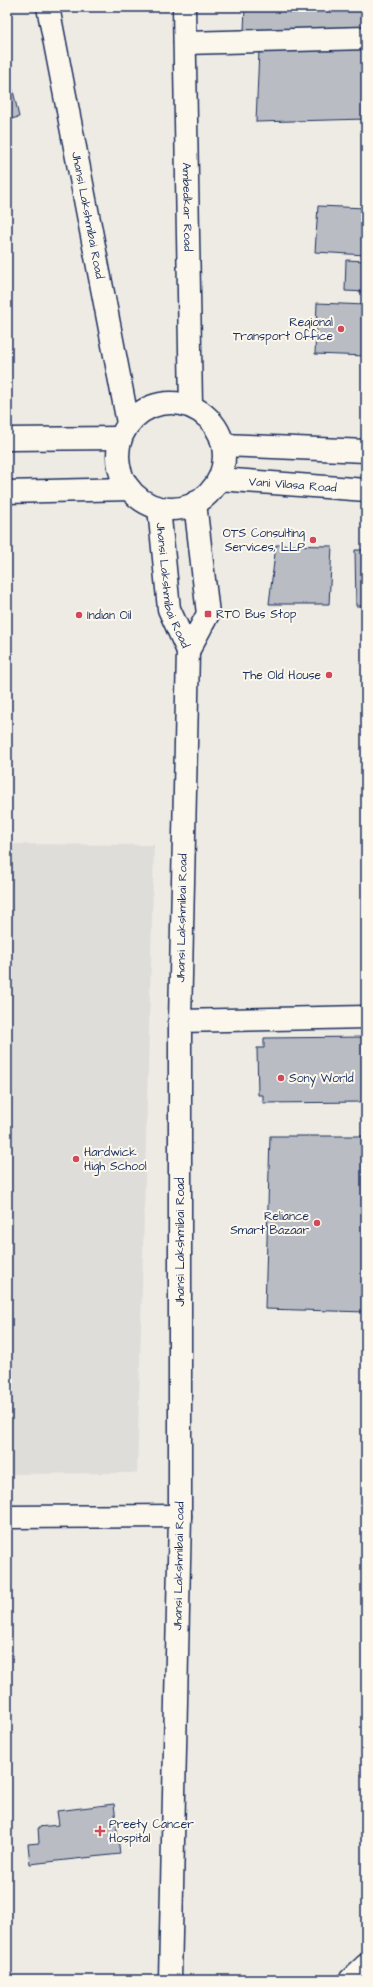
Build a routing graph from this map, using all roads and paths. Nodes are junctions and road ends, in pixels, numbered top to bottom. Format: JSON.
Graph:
{"nodes":[{"id":1,"x":48,"y":7,"type":"edge"},
{"id":2,"x":184,"y":7,"type":"edge"},
{"id":3,"x":366,"y":38,"type":"edge"},
{"id":4,"x":185,"y":42,"type":"junction"},
{"id":5,"x":191,"y":406,"type":"junction"},
{"id":6,"x":124,"y":431,"type":"junction"},
{"id":7,"x":7,"y":439,"type":"edge"},
{"id":8,"x":223,"y":445,"type":"junction"},
{"id":9,"x":366,"y":451,"type":"edge"},
{"id":10,"x":219,"y":479,"type":"junction"},
{"id":11,"x":129,"y":489,"type":"junction"},
{"id":12,"x":366,"y":490,"type":"edge"},
{"id":13,"x":7,"y":492,"type":"edge"},
{"id":14,"x":195,"y":503,"type":"junction"},
{"id":15,"x":159,"y":508,"type":"junction"},
{"id":16,"x":188,"y":651,"type":"junction"},
{"id":17,"x":366,"y":1017,"type":"edge"},
{"id":18,"x":180,"y":1021,"type":"junction"},
{"id":19,"x":180,"y":1516,"type":"junction"},
{"id":20,"x":7,"y":1517,"type":"edge"},
{"id":21,"x":366,"y":1966,"type":"edge"},
{"id":22,"x":170,"y":1980,"type":"edge"},
{"id":23,"x":350,"y":1980,"type":"edge"}],
"edges":[{"from":1,"to":6,"type":"main road","name":"Jhansi Lakshmibai Road"},
{"from":2,"to":4,"type":"main road","name":"Ambedkar Road"},
{"from":3,"to":4,"type":"main road"},
{"from":4,"to":5,"type":"main road","name":"Ambedkar Road"},
{"from":5,"to":6,"type":"main road"},
{"from":5,"to":8,"type":"main road"},
{"from":6,"to":7,"type":"main road"},
{"from":6,"to":11,"type":"main road"},
{"from":8,"to":9,"type":"main road"},
{"from":8,"to":10,"type":"main road"},
{"from":10,"to":12,"type":"main road","name":"Vani Vilasa Road"},
{"from":10,"to":14,"type":"main road"},
{"from":11,"to":13,"type":"main road"},
{"from":11,"to":15,"type":"main road"},
{"from":14,"to":15,"type":"main road"},
{"from":14,"to":16,"type":"main road"},
{"from":15,"to":16,"type":"main road","name":"Jhansi Lakshmibai Road"},
{"from":16,"to":18,"type":"main road","name":"Jhansi Lakshmibai Road"},
{"from":17,"to":18,"type":"main road"},
{"from":18,"to":19,"type":"main road","name":"Jhansi Lakshmibai Road"},
{"from":19,"to":20,"type":"main road"},
{"from":19,"to":22,"type":"main road","name":"Jhansi Lakshmibai Road"},
{"from":21,"to":23,"type":"main road"}]}
